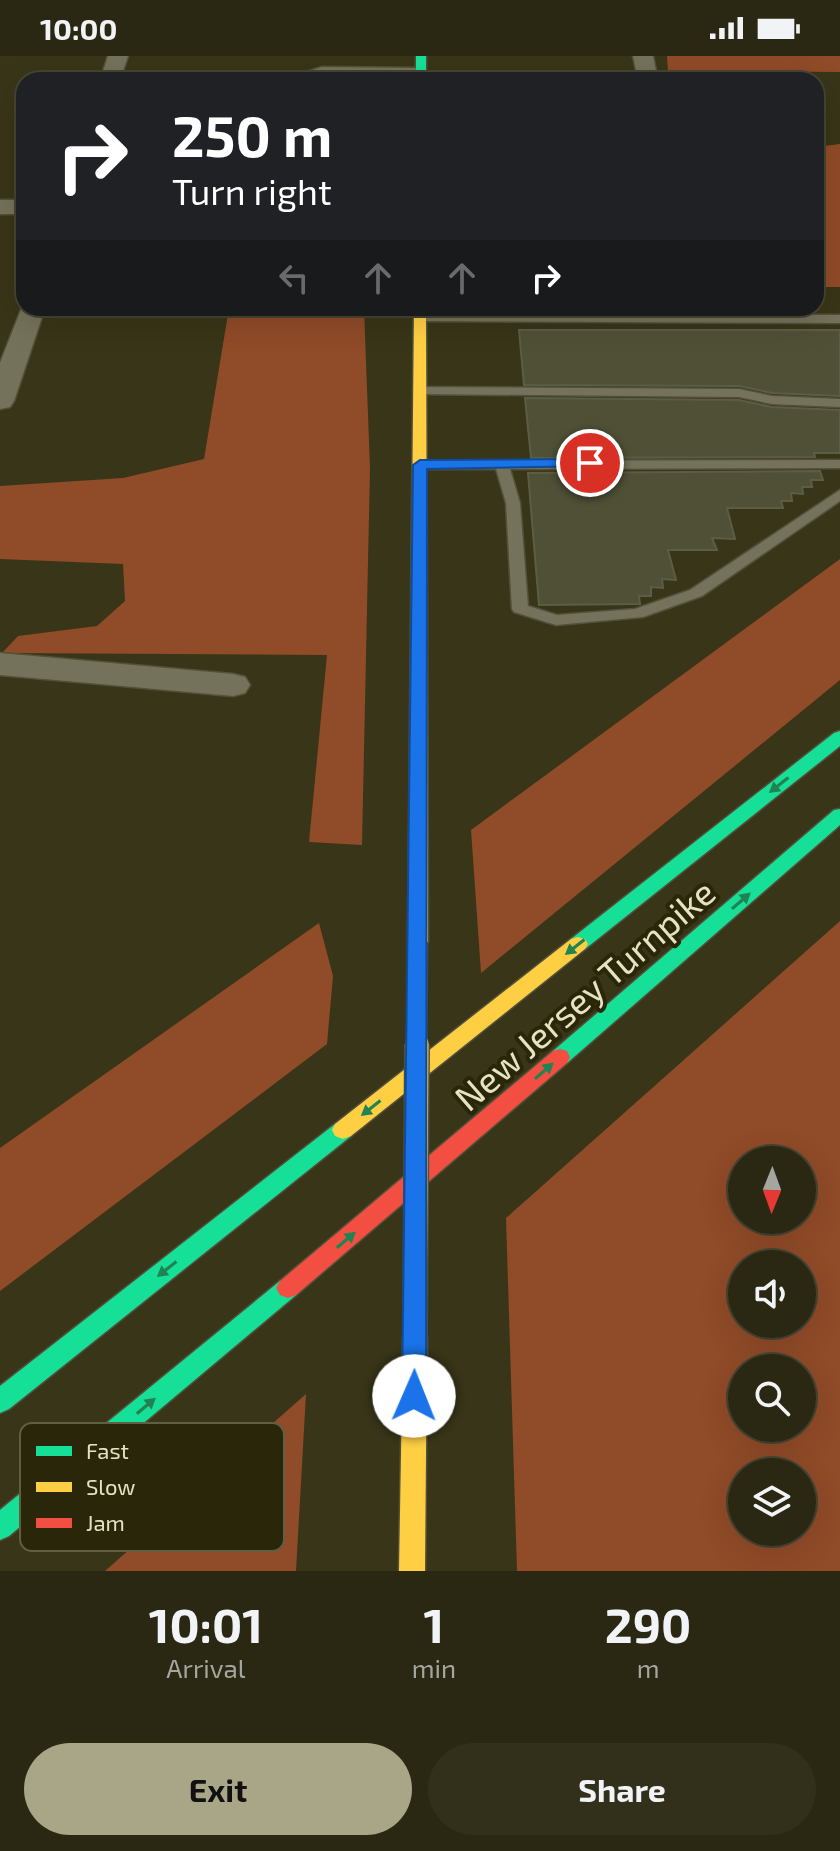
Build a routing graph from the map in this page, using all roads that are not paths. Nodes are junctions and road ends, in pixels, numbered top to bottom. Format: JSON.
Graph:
{"nodes":[{"id":1,"x":421,"y":69,"type":"edge"},
{"id":2,"x":316,"y":72,"type":"edge"},
{"id":3,"x":29,"y":316,"type":"edge"},
{"id":4,"x":420,"y":316,"type":"edge"},
{"id":5,"x":630,"y":316,"type":"edge"},
{"id":6,"x":840,"y":319,"type":"edge"},
{"id":7,"x":420,"y":391,"type":"junction"},
{"id":8,"x":0,"y":401,"type":"edge"},
{"id":9,"x":840,"y":403,"type":"edge"},
{"id":10,"x":840,"y":464,"type":"edge"},
{"id":11,"x":420,"y":465,"type":"junction"},
{"id":12,"x":502,"y":465,"type":"junction"},
{"id":13,"x":840,"y":494,"type":"edge"},
{"id":14,"x":0,"y":664,"type":"edge"},
{"id":15,"x":233,"y":685,"type":"dead end"},
{"id":16,"x":840,"y":737,"type":"edge"},
{"id":17,"x":840,"y":815,"type":"edge"},
{"id":18,"x":0,"y":1401,"type":"edge"},
{"id":19,"x":125,"y":1423,"type":"edge"},
{"id":20,"x":20,"y":1510,"type":"edge"},
{"id":21,"x":0,"y":1527,"type":"edge"},
{"id":22,"x":412,"y":1571,"type":"edge"}],
"edges":[{"from":1,"to":2,"type":"lane"},
{"from":3,"to":8,"type":"street"},
{"from":4,"to":7,"type":"main road"},
{"from":5,"to":6,"type":"lane"},
{"from":7,"to":9,"type":"lane"},
{"from":7,"to":11,"type":"main road"},
{"from":10,"to":12,"type":"lane"},
{"from":11,"to":12,"type":"lane"},
{"from":11,"to":22,"type":"main road","bridge":true},
{"from":12,"to":13,"type":"lane"},
{"from":14,"to":15,"type":"street"},
{"from":16,"to":18,"type":"main road","name":"New Jersey Turnpike","one_way":true},
{"from":19,"to":17,"type":"main road","name":"New Jersey Turnpike","one_way":true},
{"from":21,"to":20,"type":"main road","name":"New Jersey Turnpike","one_way":true}]}
